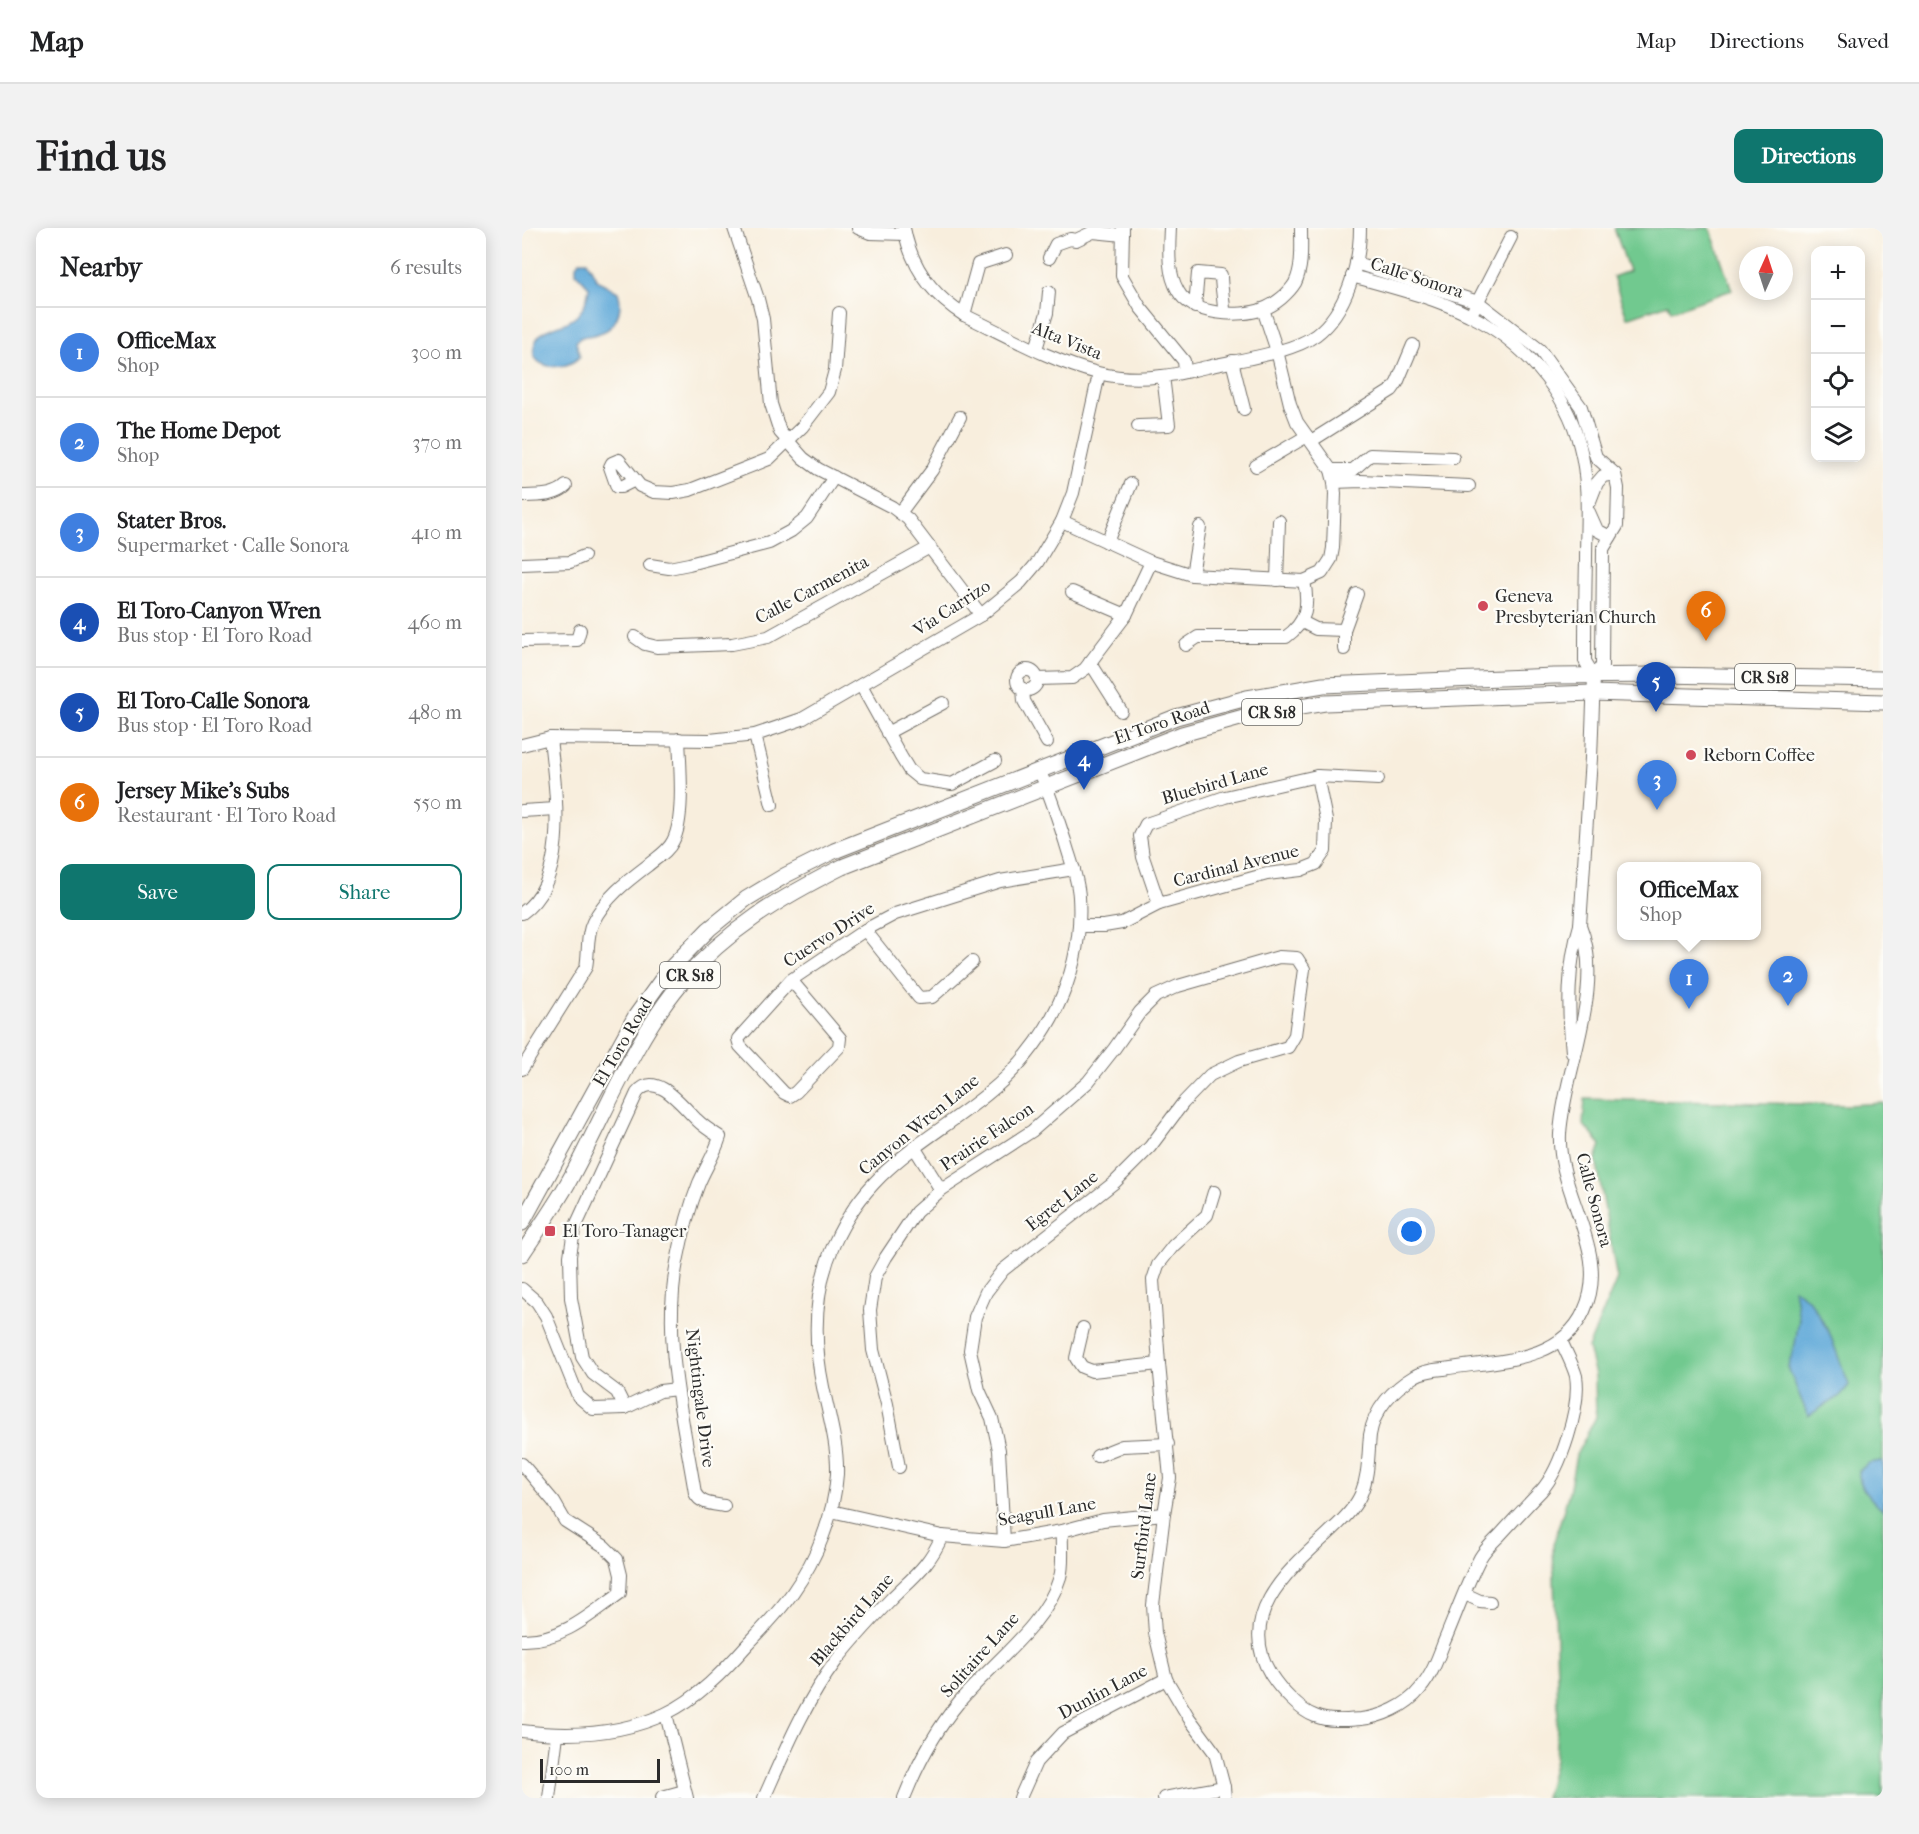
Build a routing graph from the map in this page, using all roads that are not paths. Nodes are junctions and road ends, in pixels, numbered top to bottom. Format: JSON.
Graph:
{"nodes":[{"id":1,"x":734,"y":228,"type":"edge"},
{"id":2,"x":858,"y":228,"type":"edge"},
{"id":3,"x":1170,"y":228,"type":"edge"},
{"id":4,"x":1301,"y":228,"type":"edge"},
{"id":5,"x":1360,"y":228,"type":"edge"},
{"id":6,"x":905,"y":231,"type":"edge"},
{"id":7,"x":1123,"y":232,"type":"edge"},
{"id":8,"x":1511,"y":237,"type":"dead end"},
{"id":9,"x":1006,"y":255,"type":"dead end"},
{"id":10,"x":1049,"y":258,"type":"dead end"},
{"id":11,"x":1356,"y":263,"type":"junction"},
{"id":12,"x":1352,"y":276,"type":"junction"},
{"id":13,"x":1049,"y":292,"type":"dead end"},
{"id":14,"x":1478,"y":302,"type":"junction"},
{"id":15,"x":1195,"y":307,"type":"junction"},
{"id":16,"x":1263,"y":309,"type":"junction"},
{"id":17,"x":1224,"y":312,"type":"junction"},
{"id":18,"x":839,"y":313,"type":"dead end"},
{"id":19,"x":964,"y":315,"type":"junction"},
{"id":20,"x":1470,"y":315,"type":"junction"},
{"id":21,"x":1413,"y":345,"type":"dead end"},
{"id":22,"x":1036,"y":349,"type":"junction"},
{"id":23,"x":1277,"y":351,"type":"junction"},
{"id":24,"x":1232,"y":361,"type":"junction"},
{"id":25,"x":1185,"y":371,"type":"junction"},
{"id":26,"x":1099,"y":374,"type":"junction"},
{"id":27,"x":1163,"y":376,"type":"junction"},
{"id":28,"x":1244,"y":410,"type":"dead end"},
{"id":29,"x":960,"y":417,"type":"dead end"},
{"id":30,"x":1138,"y":426,"type":"dead end"},
{"id":31,"x":1309,"y":438,"type":"junction"},
{"id":32,"x":788,"y":442,"type":"junction"},
{"id":33,"x":1453,"y":458,"type":"dead end"},
{"id":34,"x":1360,"y":465,"type":"junction"},
{"id":35,"x":1256,"y":466,"type":"dead end"},
{"id":36,"x":1615,"y":474,"type":"junction"},
{"id":37,"x":1332,"y":476,"type":"junction"},
{"id":38,"x":834,"y":477,"type":"junction"},
{"id":39,"x":635,"y":480,"type":"dead end"},
{"id":40,"x":1361,"y":481,"type":"junction"},
{"id":41,"x":1131,"y":484,"type":"dead end"},
{"id":42,"x":566,"y":486,"type":"dead end"},
{"id":43,"x":1469,"y":486,"type":"dead end"},
{"id":44,"x":522,"y":496,"type":"edge"},
{"id":45,"x":1588,"y":508,"type":"junction"},
{"id":46,"x":900,"y":513,"type":"junction"},
{"id":47,"x":1062,"y":521,"type":"junction"},
{"id":48,"x":1279,"y":521,"type":"dead end"},
{"id":49,"x":1200,"y":527,"type":"dead end"},
{"id":50,"x":1610,"y":537,"type":"junction"},
{"id":51,"x":1107,"y":542,"type":"junction"},
{"id":52,"x":930,"y":547,"type":"junction"},
{"id":53,"x":584,"y":556,"type":"dead end"},
{"id":54,"x":1151,"y":562,"type":"junction"},
{"id":55,"x":522,"y":564,"type":"edge"},
{"id":56,"x":650,"y":566,"type":"dead end"},
{"id":57,"x":1192,"y":575,"type":"junction"},
{"id":58,"x":1277,"y":580,"type":"junction"},
{"id":59,"x":1304,"y":581,"type":"junction"},
{"id":60,"x":1072,"y":592,"type":"dead end"},
{"id":61,"x":1357,"y":594,"type":"dead end"},
{"id":62,"x":981,"y":615,"type":"junction"},
{"id":63,"x":1126,"y":615,"type":"junction"},
{"id":64,"x":1302,"y":622,"type":"junction"},
{"id":65,"x":580,"y":630,"type":"dead end"},
{"id":66,"x":1344,"y":630,"type":"junction"},
{"id":67,"x":635,"y":636,"type":"dead end"},
{"id":68,"x":522,"y":641,"type":"edge"},
{"id":69,"x":1186,"y":645,"type":"dead end"},
{"id":70,"x":1344,"y":650,"type":"dead end"},
{"id":71,"x":1090,"y":662,"type":"junction"},
{"id":72,"x":1593,"y":676,"type":"junction"},
{"id":73,"x":1037,"y":679,"type":"junction"},
{"id":74,"x":1883,"y":679,"type":"edge"},
{"id":75,"x":861,"y":685,"type":"junction"},
{"id":76,"x":1023,"y":689,"type":"junction"},
{"id":77,"x":1592,"y":693,"type":"junction"},
{"id":78,"x":1883,"y":702,"type":"edge"},
{"id":79,"x":943,"y":703,"type":"dead end"},
{"id":80,"x":1121,"y":711,"type":"dead end"},
{"id":81,"x":887,"y":733,"type":"junction"},
{"id":82,"x":755,"y":735,"type":"junction"},
{"id":83,"x":550,"y":738,"type":"junction"},
{"id":84,"x":679,"y":740,"type":"junction"},
{"id":85,"x":1047,"y":742,"type":"dead end"},
{"id":86,"x":522,"y":745,"type":"edge"},
{"id":87,"x":995,"y":761,"type":"dead end"},
{"id":88,"x":1039,"y":770,"type":"junction"},
{"id":89,"x":1317,"y":777,"type":"junction"},
{"id":90,"x":1378,"y":779,"type":"dead end"},
{"id":91,"x":1047,"y":787,"type":"junction"},
{"id":92,"x":772,"y":806,"type":"dead end"},
{"id":93,"x":556,"y":809,"type":"junction"},
{"id":94,"x":522,"y":811,"type":"edge"},
{"id":95,"x":1074,"y":869,"type":"junction"},
{"id":96,"x":1159,"y":904,"type":"junction"},
{"id":97,"x":522,"y":913,"type":"edge"},
{"id":98,"x":1580,"y":925,"type":"junction"},
{"id":99,"x":1079,"y":926,"type":"junction"},
{"id":100,"x":865,"y":930,"type":"junction"},
{"id":101,"x":1297,"y":958,"type":"joint"},
{"id":102,"x":972,"y":962,"type":"dead end"},
{"id":103,"x":791,"y":980,"type":"junction"},
{"id":104,"x":1586,"y":1000,"type":"junction"},
{"id":105,"x":1569,"y":1006,"type":"junction"},
{"id":106,"x":1573,"y":1060,"type":"junction"},
{"id":107,"x":522,"y":1069,"type":"edge"},
{"id":108,"x":914,"y":1147,"type":"junction"},
{"id":109,"x":941,"y":1190,"type":"junction"},
{"id":110,"x":1214,"y":1192,"type":"dead end"},
{"id":111,"x":522,"y":1223,"type":"edge"},
{"id":112,"x":522,"y":1254,"type":"edge"},
{"id":113,"x":522,"y":1289,"type":"edge"},
{"id":114,"x":1083,"y":1328,"type":"dead end"},
{"id":115,"x":1562,"y":1341,"type":"junction"},
{"id":116,"x":1159,"y":1364,"type":"junction"},
{"id":117,"x":677,"y":1389,"type":"junction"},
{"id":118,"x":625,"y":1408,"type":"junction"},
{"id":119,"x":1168,"y":1444,"type":"junction"},
{"id":120,"x":1097,"y":1456,"type":"dead end"},
{"id":121,"x":522,"y":1464,"type":"edge"},
{"id":122,"x":899,"y":1467,"type":"dead end"},
{"id":123,"x":724,"y":1506,"type":"dead end"},
{"id":124,"x":831,"y":1511,"type":"junction"},
{"id":125,"x":1164,"y":1514,"type":"junction"},
{"id":126,"x":1062,"y":1531,"type":"junction"},
{"id":127,"x":942,"y":1536,"type":"junction"},
{"id":128,"x":1004,"y":1541,"type":"junction"},
{"id":129,"x":1465,"y":1594,"type":"junction"},
{"id":130,"x":1490,"y":1602,"type":"dead end"},
{"id":131,"x":522,"y":1640,"type":"edge"},
{"id":132,"x":1166,"y":1679,"type":"junction"},
{"id":133,"x":666,"y":1714,"type":"junction"},
{"id":134,"x":522,"y":1731,"type":"edge"},
{"id":135,"x":557,"y":1735,"type":"junction"},
{"id":136,"x":1225,"y":1792,"type":"edge"},
{"id":137,"x":686,"y":1794,"type":"edge"},
{"id":138,"x":662,"y":1797,"type":"edge"},
{"id":139,"x":549,"y":1798,"type":"edge"},
{"id":140,"x":764,"y":1798,"type":"edge"},
{"id":141,"x":904,"y":1798,"type":"edge"},
{"id":142,"x":1020,"y":1798,"type":"edge"},
{"id":143,"x":1164,"y":1798,"type":"edge"}],
"edges":[{"from":1,"to":32,"type":"street"},
{"from":2,"to":6,"type":"street"},
{"from":3,"to":15,"type":"street"},
{"from":4,"to":16,"type":"street"},
{"from":5,"to":11,"type":"street","name":"Alta Vista"},
{"from":6,"to":19,"type":"street","name":"Alta Vista"},
{"from":7,"to":10,"type":"street"},
{"from":7,"to":25,"type":"street"},
{"from":8,"to":14,"type":"street","name":"Calle Sonora"},
{"from":9,"to":19,"type":"street"},
{"from":11,"to":12,"type":"street","name":"Alta Vista"},
{"from":11,"to":14,"type":"street","name":"Calle Sonora"},
{"from":12,"to":20,"type":"street","name":"Calle Sonora"},
{"from":12,"to":23,"type":"street","name":"Alta Vista"},
{"from":13,"to":22,"type":"street"},
{"from":14,"to":20,"type":"street","name":"Calle Sonora"},
{"from":14,"to":36,"type":"street","name":"Calle Sonora"},
{"from":15,"to":17,"type":"street"},
{"from":15,"to":17,"type":"street"},
{"from":16,"to":17,"type":"street"},
{"from":16,"to":23,"type":"street"},
{"from":18,"to":32,"type":"street"},
{"from":19,"to":22,"type":"street","name":"Alta Vista"},
{"from":20,"to":45,"type":"street","name":"Calle Sonora"},
{"from":21,"to":31,"type":"street"},
{"from":22,"to":26,"type":"street","name":"Alta Vista"},
{"from":23,"to":24,"type":"street","name":"Alta Vista"},
{"from":23,"to":31,"type":"street"},
{"from":24,"to":25,"type":"street","name":"Alta Vista"},
{"from":24,"to":28,"type":"street"},
{"from":25,"to":27,"type":"street","name":"Alta Vista"},
{"from":26,"to":27,"type":"street","name":"Alta Vista"},
{"from":26,"to":47,"type":"street","name":"Via Carrizo"},
{"from":27,"to":30,"type":"street"},
{"from":29,"to":46,"type":"street"},
{"from":31,"to":35,"type":"street"},
{"from":31,"to":37,"type":"street"},
{"from":32,"to":38,"type":"street"},
{"from":32,"to":39,"type":"street"},
{"from":33,"to":34,"type":"street"},
{"from":34,"to":37,"type":"street"},
{"from":34,"to":40,"type":"street"},
{"from":36,"to":45,"type":"street","name":"Calle Sonora"},
{"from":36,"to":50,"type":"street","name":"Calle Sonora"},
{"from":37,"to":40,"type":"street"},
{"from":37,"to":59,"type":"street"},
{"from":38,"to":46,"type":"street"},
{"from":38,"to":56,"type":"street"},
{"from":40,"to":43,"type":"street"},
{"from":41,"to":51,"type":"street"},
{"from":42,"to":44,"type":"street"},
{"from":45,"to":50,"type":"street","name":"Calle Sonora"},
{"from":45,"to":72,"type":"street","name":"Calle Sonora"},
{"from":46,"to":52,"type":"street"},
{"from":47,"to":51,"type":"street"},
{"from":47,"to":62,"type":"street","name":"Via Carrizo"},
{"from":48,"to":58,"type":"street"},
{"from":49,"to":57,"type":"street"},
{"from":50,"to":72,"type":"street","name":"Calle Sonora"},
{"from":51,"to":54,"type":"street"},
{"from":52,"to":62,"type":"street"},
{"from":52,"to":67,"type":"street","name":"Calle Carmenita"},
{"from":53,"to":55,"type":"street"},
{"from":54,"to":57,"type":"street"},
{"from":54,"to":63,"type":"street"},
{"from":57,"to":58,"type":"street"},
{"from":58,"to":59,"type":"street"},
{"from":59,"to":64,"type":"street"},
{"from":60,"to":63,"type":"street"},
{"from":61,"to":66,"type":"street"},
{"from":62,"to":75,"type":"street","name":"Via Carrizo"},
{"from":63,"to":71,"type":"street"},
{"from":64,"to":66,"type":"street"},
{"from":64,"to":69,"type":"street"},
{"from":65,"to":68,"type":"street"},
{"from":66,"to":70,"type":"street"},
{"from":71,"to":73,"type":"street"},
{"from":71,"to":80,"type":"street"},
{"from":72,"to":74,"type":"main road","name":"El Toro Road","number":"CR S18"},
{"from":72,"to":77,"type":"street","name":"Calle Sonora"},
{"from":72,"to":88,"type":"main road","name":"El Toro Road","number":"CR S18"},
{"from":73,"to":76,"type":"street"},
{"from":73,"to":76,"type":"street"},
{"from":75,"to":81,"type":"street"},
{"from":75,"to":82,"type":"street","name":"Via Carrizo"},
{"from":76,"to":85,"type":"street"},
{"from":77,"to":78,"type":"main road","name":"El Toro Road","number":"CR S18"},
{"from":77,"to":91,"type":"main road","name":"El Toro Road","number":"CR S18"},
{"from":77,"to":98,"type":"street","name":"Calle Sonora"},
{"from":79,"to":81,"type":"street"},
{"from":81,"to":87,"type":"street"},
{"from":82,"to":84,"type":"street","name":"Via Carrizo"},
{"from":82,"to":92,"type":"street"},
{"from":83,"to":84,"type":"street","name":"Via Carrizo"},
{"from":83,"to":86,"type":"street","name":"Via Carrizo"},
{"from":83,"to":93,"type":"street"},
{"from":84,"to":107,"type":"street"},
{"from":88,"to":91,"type":"street","name":"Canyon Wren Lane"},
{"from":88,"to":111,"type":"main road","name":"El Toro Road","number":"CR S18"},
{"from":89,"to":90,"type":"street","name":"Bluebird Lane"},
{"from":89,"to":96,"type":"street","name":"Cardinal Avenue"},
{"from":89,"to":96,"type":"street","name":"Bluebird Lane"},
{"from":91,"to":95,"type":"street","name":"Canyon Wren Lane"},
{"from":91,"to":112,"type":"main road","name":"El Toro Road","number":"CR S18"},
{"from":93,"to":94,"type":"street"},
{"from":93,"to":97,"type":"street"},
{"from":95,"to":99,"type":"street","name":"Canyon Wren Lane"},
{"from":95,"to":100,"type":"street","name":"Cuervo Drive"},
{"from":96,"to":99,"type":"street","name":"Cardinal Avenue"},
{"from":98,"to":104,"type":"street","name":"Calle Sonora"},
{"from":98,"to":105,"type":"street","name":"Calle Sonora"},
{"from":99,"to":108,"type":"street","name":"Canyon Wren Lane"},
{"from":100,"to":102,"type":"street"},
{"from":100,"to":103,"type":"street","name":"Cuervo Drive"},
{"from":101,"to":109,"type":"street","name":"Prairie Falcon"},
{"from":101,"to":128,"type":"street","name":"Egret Lane"},
{"from":103,"to":103,"type":"street","name":"Cuervo Drive"},
{"from":104,"to":105,"type":"street"},
{"from":104,"to":106,"type":"street","name":"Calle Sonora"},
{"from":105,"to":106,"type":"street","name":"Calle Sonora"},
{"from":106,"to":115,"type":"street","name":"Calle Sonora"},
{"from":108,"to":109,"type":"street"},
{"from":108,"to":124,"type":"street","name":"Canyon Wren Lane"},
{"from":109,"to":122,"type":"street","name":"Prairie Falcon"},
{"from":110,"to":116,"type":"street","name":"Surfbird Lane"},
{"from":113,"to":118,"type":"street"},
{"from":114,"to":116,"type":"street"},
{"from":115,"to":129,"type":"street"},
{"from":115,"to":129,"type":"street"},
{"from":116,"to":119,"type":"street","name":"Surfbird Lane"},
{"from":117,"to":118,"type":"street"},
{"from":117,"to":118,"type":"street","name":"Nightingale Drive"},
{"from":117,"to":123,"type":"street","name":"Nightingale Drive"},
{"from":119,"to":120,"type":"street"},
{"from":119,"to":125,"type":"street","name":"Surfbird Lane"},
{"from":121,"to":131,"type":"street"},
{"from":124,"to":127,"type":"street","name":"Seagull Lane"},
{"from":124,"to":133,"type":"street","name":"Canyon Wren Lane"},
{"from":125,"to":126,"type":"street","name":"Seagull Lane"},
{"from":125,"to":132,"type":"street","name":"Surfbird Lane"},
{"from":126,"to":128,"type":"street","name":"Seagull Lane"},
{"from":126,"to":141,"type":"street","name":"Solitaire Lane"},
{"from":127,"to":128,"type":"street","name":"Seagull Lane"},
{"from":127,"to":140,"type":"street","name":"Blackbird Lane"},
{"from":129,"to":130,"type":"street"},
{"from":132,"to":136,"type":"street","name":"Surfbird Lane"},
{"from":132,"to":142,"type":"street","name":"Dunlin Lane"},
{"from":133,"to":135,"type":"street","name":"Canyon Wren Lane"},
{"from":133,"to":137,"type":"street"},
{"from":134,"to":135,"type":"street","name":"Canyon Wren Lane"},
{"from":135,"to":139,"type":"street"},
{"from":136,"to":143,"type":"street"},
{"from":137,"to":138,"type":"street"}]}
